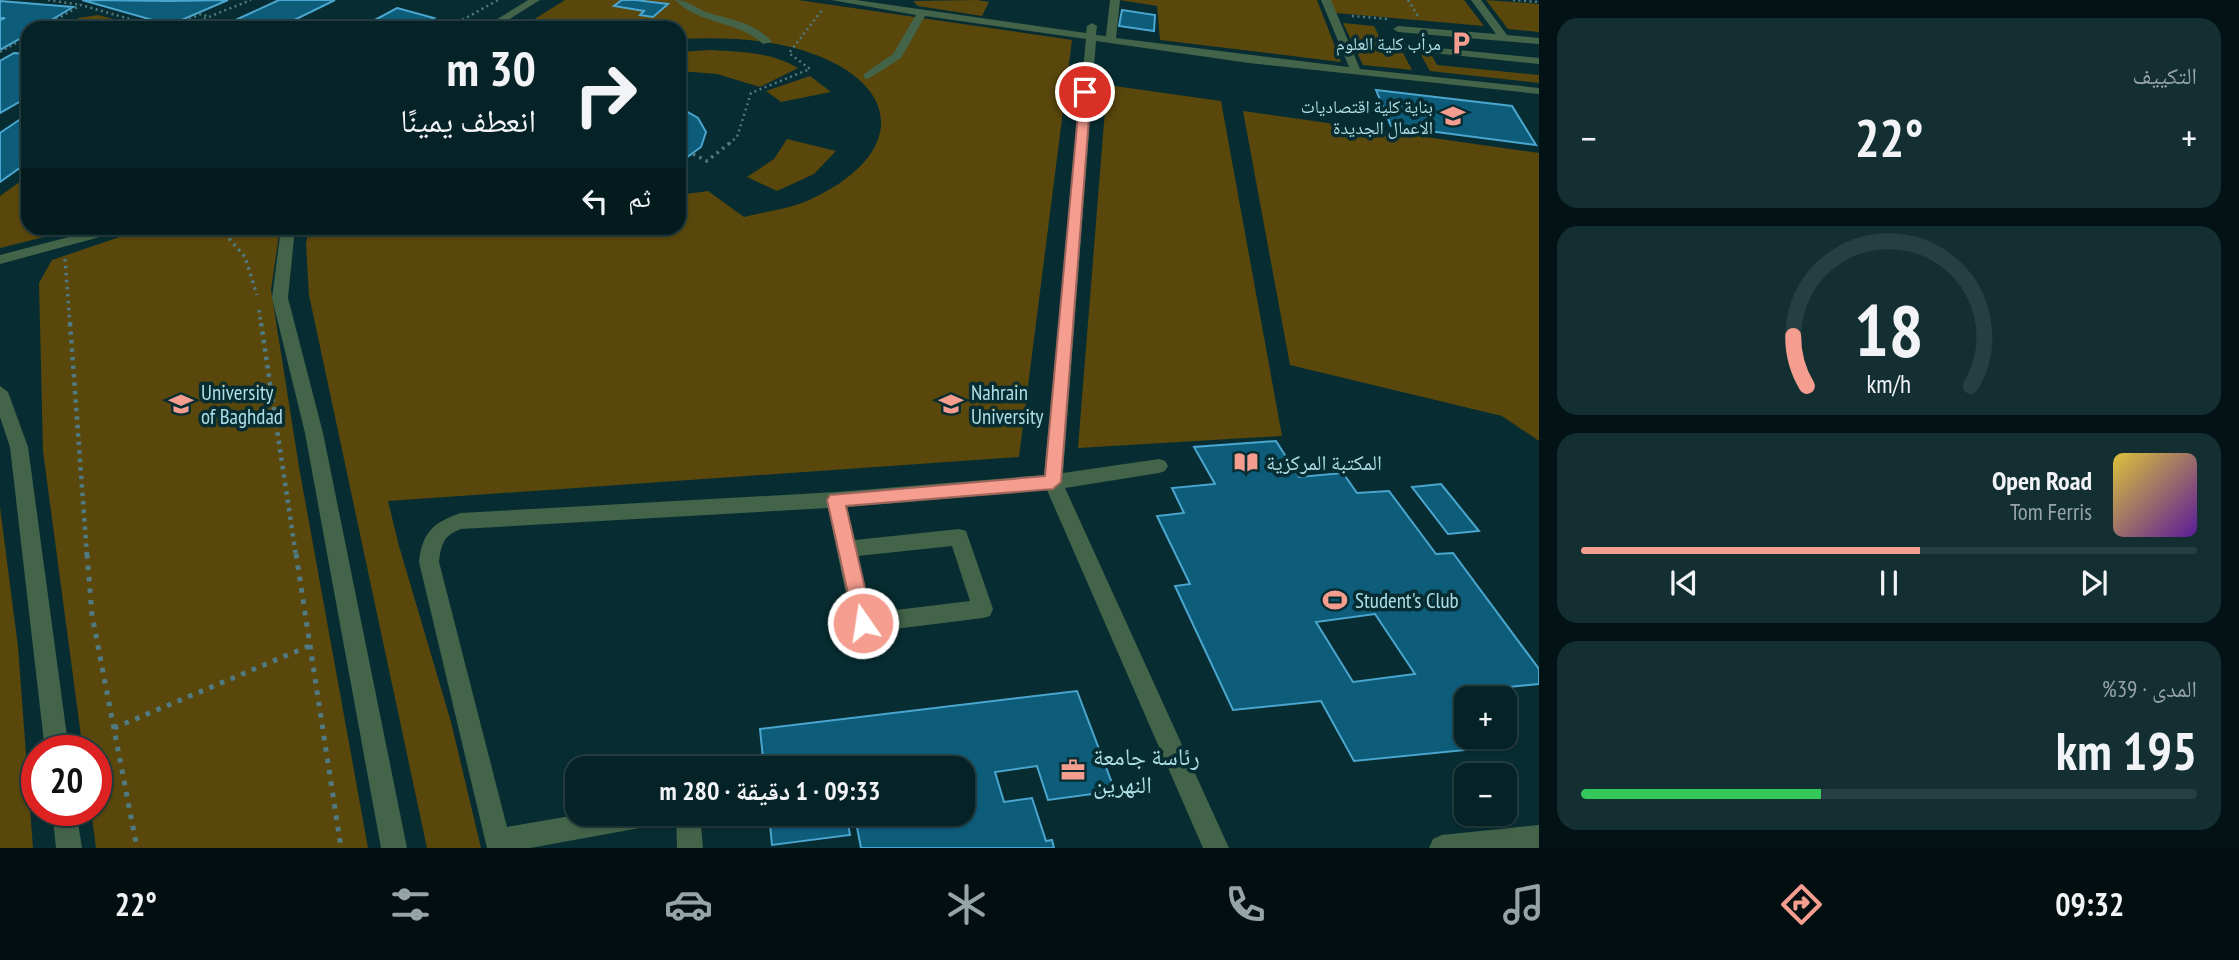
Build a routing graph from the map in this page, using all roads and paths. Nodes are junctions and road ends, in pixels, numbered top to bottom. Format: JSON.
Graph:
{"nodes":[{"id":1,"x":48,"y":0,"type":"edge"},
{"id":2,"x":251,"y":0,"type":"edge"},
{"id":3,"x":499,"y":0,"type":"edge"},
{"id":4,"x":535,"y":0,"type":"edge"},
{"id":5,"x":680,"y":0,"type":"edge"},
{"id":6,"x":830,"y":0,"type":"edge"},
{"id":7,"x":836,"y":0,"type":"edge"},
{"id":8,"x":1115,"y":0,"type":"edge"},
{"id":9,"x":1326,"y":0,"type":"edge"},
{"id":10,"x":1408,"y":0,"type":"edge"},
{"id":11,"x":1476,"y":0,"type":"edge"},
{"id":12,"x":1513,"y":0,"type":"edge"},
{"id":13,"x":1539,"y":2,"type":"edge"},
{"id":14,"x":81,"y":5,"type":"junction"},
{"id":15,"x":905,"y":5,"type":"edge"},
{"id":16,"x":922,"y":12,"type":"junction"},
{"id":17,"x":208,"y":16,"type":"junction"},
{"id":18,"x":54,"y":21,"type":"edge"},
{"id":19,"x":137,"y":21,"type":"edge"},
{"id":20,"x":185,"y":21,"type":"edge"},
{"id":21,"x":197,"y":21,"type":"edge"},
{"id":22,"x":461,"y":21,"type":"edge"},
{"id":23,"x":500,"y":21,"type":"edge"},
{"id":24,"x":1423,"y":22,"type":"dead end"},
{"id":25,"x":1091,"y":32,"type":"junction"},
{"id":26,"x":1504,"y":38,"type":"junction"},
{"id":27,"x":1111,"y":39,"type":"junction"},
{"id":28,"x":21,"y":40,"type":"edge"},
{"id":29,"x":1539,"y":41,"type":"edge"},
{"id":30,"x":767,"y":42,"type":"dead end"},
{"id":31,"x":1409,"y":48,"type":"junction"},
{"id":32,"x":0,"y":52,"type":"edge"},
{"id":33,"x":1539,"y":61,"type":"edge"},
{"id":34,"x":1356,"y":72,"type":"junction"},
{"id":35,"x":868,"y":76,"type":"dead end"},
{"id":36,"x":1427,"y":80,"type":"junction"},
{"id":37,"x":1539,"y":91,"type":"edge"},
{"id":38,"x":693,"y":154,"type":"dead end"},
{"id":39,"x":109,"y":235,"type":"edge"},
{"id":40,"x":229,"y":235,"type":"edge"},
{"id":41,"x":288,"y":235,"type":"edge"},
{"id":42,"x":67,"y":257,"type":"dead end"},
{"id":43,"x":0,"y":260,"type":"edge"},
{"id":44,"x":0,"y":392,"type":"edge"},
{"id":45,"x":1159,"y":466,"type":"dead end"},
{"id":46,"x":1053,"y":482,"type":"junction"},
{"id":47,"x":836,"y":500,"type":"junction"},
{"id":48,"x":846,"y":549,"type":"junction"},
{"id":49,"x":309,"y":646,"type":"junction"},
{"id":50,"x":114,"y":728,"type":"junction"},
{"id":51,"x":55,"y":735,"type":"edge"},
{"id":52,"x":66,"y":826,"type":"edge"},
{"id":53,"x":591,"y":826,"type":"edge"},
{"id":54,"x":689,"y":826,"type":"edge"},
{"id":55,"x":1539,"y":838,"type":"edge"},
{"id":56,"x":500,"y":844,"type":"edge"},
{"id":57,"x":69,"y":848,"type":"edge"},
{"id":58,"x":137,"y":848,"type":"edge"},
{"id":59,"x":341,"y":848,"type":"edge"},
{"id":60,"x":394,"y":848,"type":"edge"},
{"id":61,"x":690,"y":848,"type":"edge"},
{"id":62,"x":1216,"y":848,"type":"edge"},
{"id":63,"x":1442,"y":848,"type":"edge"}],
"edges":[{"from":1,"to":14,"type":"path"},
{"from":2,"to":17,"type":"path"},
{"from":3,"to":22,"type":"path"},
{"from":4,"to":23,"type":"street"},
{"from":5,"to":30,"type":"street"},
{"from":6,"to":38,"type":"path"},
{"from":7,"to":15,"type":"street"},
{"from":8,"to":27,"type":"street"},
{"from":9,"to":34,"type":"street"},
{"from":10,"to":24,"type":"path"},
{"from":11,"to":26,"type":"street"},
{"from":12,"to":13,"type":"path"},
{"from":14,"to":18,"type":"path"},
{"from":14,"to":19,"type":"path"},
{"from":15,"to":16,"type":"street"},
{"from":16,"to":25,"type":"street"},
{"from":16,"to":35,"type":"street"},
{"from":17,"to":20,"type":"path"},
{"from":17,"to":21,"type":"path"},
{"from":25,"to":27,"type":"street"},
{"from":25,"to":46,"type":"street"},
{"from":26,"to":29,"type":"street"},
{"from":26,"to":31,"type":"street"},
{"from":27,"to":34,"type":"street"},
{"from":28,"to":32,"type":"path"},
{"from":31,"to":33,"type":"street"},
{"from":31,"to":36,"type":"street"},
{"from":34,"to":36,"type":"street"},
{"from":36,"to":37,"type":"street"},
{"from":39,"to":43,"type":"street"},
{"from":40,"to":49,"type":"path"},
{"from":41,"to":60,"type":"street"},
{"from":42,"to":50,"type":"path"},
{"from":44,"to":51,"type":"street"},
{"from":45,"to":46,"type":"street"},
{"from":46,"to":47,"type":"street"},
{"from":46,"to":62,"type":"street"},
{"from":47,"to":48,"type":"street"},
{"from":47,"to":56,"type":"street"},
{"from":48,"to":48,"type":"street"},
{"from":49,"to":50,"type":"path"},
{"from":49,"to":59,"type":"path"},
{"from":50,"to":58,"type":"path"},
{"from":52,"to":57,"type":"street"},
{"from":53,"to":56,"type":"street"},
{"from":54,"to":61,"type":"street"},
{"from":55,"to":63,"type":"street"}]}
